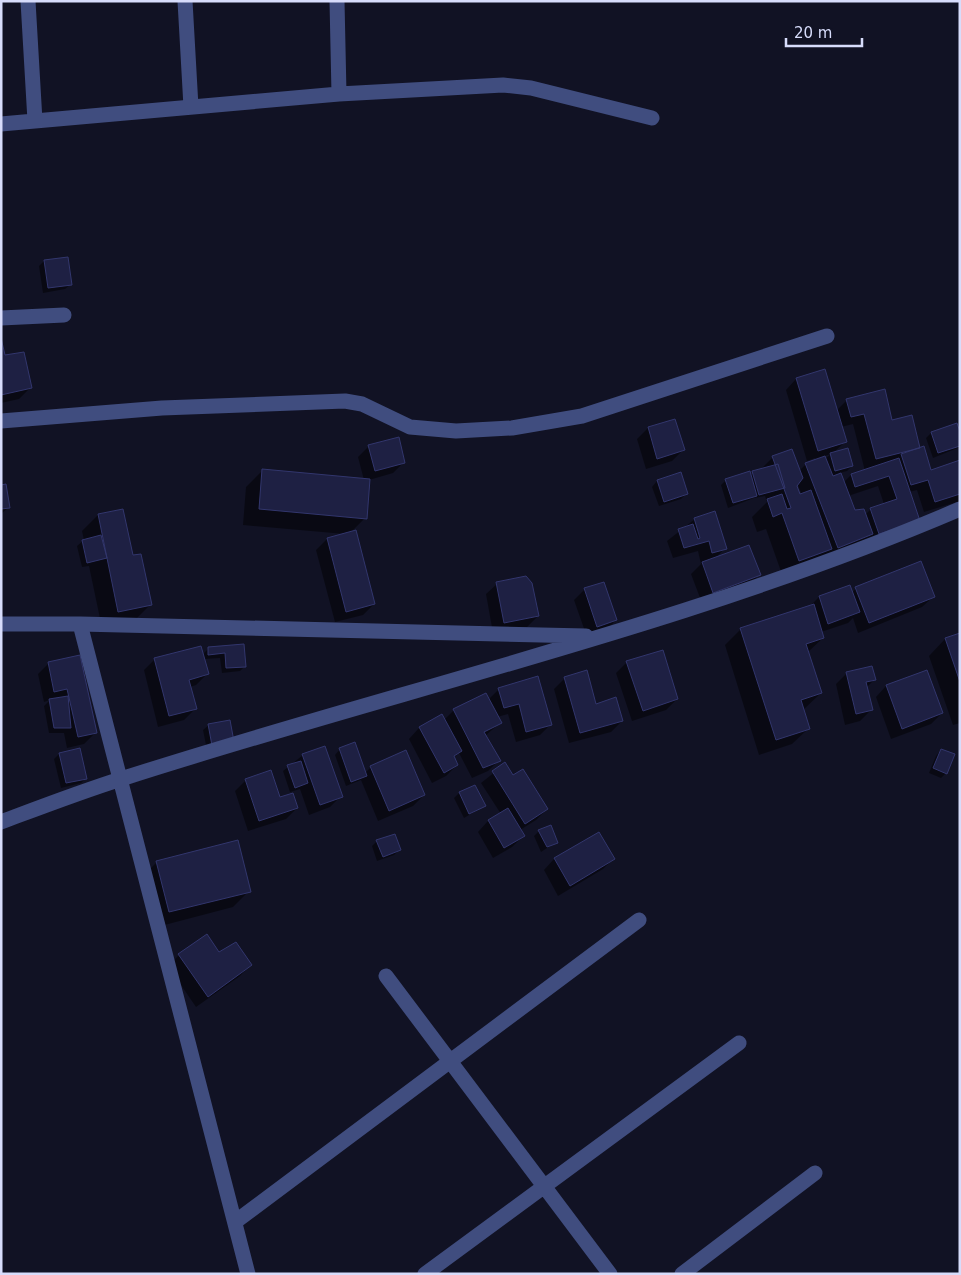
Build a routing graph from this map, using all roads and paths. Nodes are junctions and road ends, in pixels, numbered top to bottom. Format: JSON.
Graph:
{"nodes":[{"id":1,"x":28,"y":1,"type":"edge"},
{"id":2,"x":185,"y":1,"type":"edge"},
{"id":3,"x":337,"y":1,"type":"edge"},
{"id":4,"x":339,"y":94,"type":"junction"},
{"id":5,"x":191,"y":107,"type":"junction"},
{"id":6,"x":652,"y":118,"type":"dead end"},
{"id":7,"x":35,"y":121,"type":"junction"},
{"id":8,"x":1,"y":124,"type":"edge"},
{"id":9,"x":64,"y":315,"type":"dead end"},
{"id":10,"x":1,"y":318,"type":"edge"},
{"id":11,"x":827,"y":336,"type":"dead end"},
{"id":12,"x":1,"y":421,"type":"edge"},
{"id":13,"x":960,"y":509,"type":"edge"},
{"id":14,"x":1,"y":624,"type":"edge"},
{"id":15,"x":80,"y":624,"type":"junction"},
{"id":16,"x":600,"y":636,"type":"junction"},
{"id":17,"x":120,"y":779,"type":"junction"},
{"id":18,"x":1,"y":822,"type":"edge"},
{"id":19,"x":639,"y":920,"type":"dead end"},
{"id":20,"x":386,"y":976,"type":"dead end"},
{"id":21,"x":739,"y":1043,"type":"dead end"},
{"id":22,"x":450,"y":1061,"type":"junction"},
{"id":23,"x":815,"y":1173,"type":"dead end"},
{"id":24,"x":544,"y":1186,"type":"junction"},
{"id":25,"x":235,"y":1222,"type":"junction"},
{"id":26,"x":248,"y":1274,"type":"edge"},
{"id":27,"x":425,"y":1274,"type":"edge"},
{"id":28,"x":610,"y":1274,"type":"edge"},
{"id":29,"x":682,"y":1274,"type":"edge"}],
"edges":[{"from":1,"to":7,"type":"street"},
{"from":2,"to":5,"type":"street"},
{"from":3,"to":4,"type":"street"},
{"from":4,"to":5,"type":"street"},
{"from":4,"to":6,"type":"street"},
{"from":5,"to":7,"type":"street"},
{"from":7,"to":8,"type":"street"},
{"from":9,"to":10,"type":"street"},
{"from":11,"to":12,"type":"street"},
{"from":13,"to":16,"type":"street"},
{"from":14,"to":15,"type":"street"},
{"from":15,"to":16,"type":"street"},
{"from":15,"to":17,"type":"street"},
{"from":16,"to":17,"type":"street"},
{"from":17,"to":18,"type":"street"},
{"from":17,"to":25,"type":"street"},
{"from":19,"to":22,"type":"street"},
{"from":20,"to":22,"type":"street"},
{"from":21,"to":24,"type":"street"},
{"from":22,"to":24,"type":"street"},
{"from":22,"to":25,"type":"street"},
{"from":23,"to":29,"type":"street"},
{"from":24,"to":27,"type":"street"},
{"from":24,"to":28,"type":"street"},
{"from":25,"to":26,"type":"street"}]}
